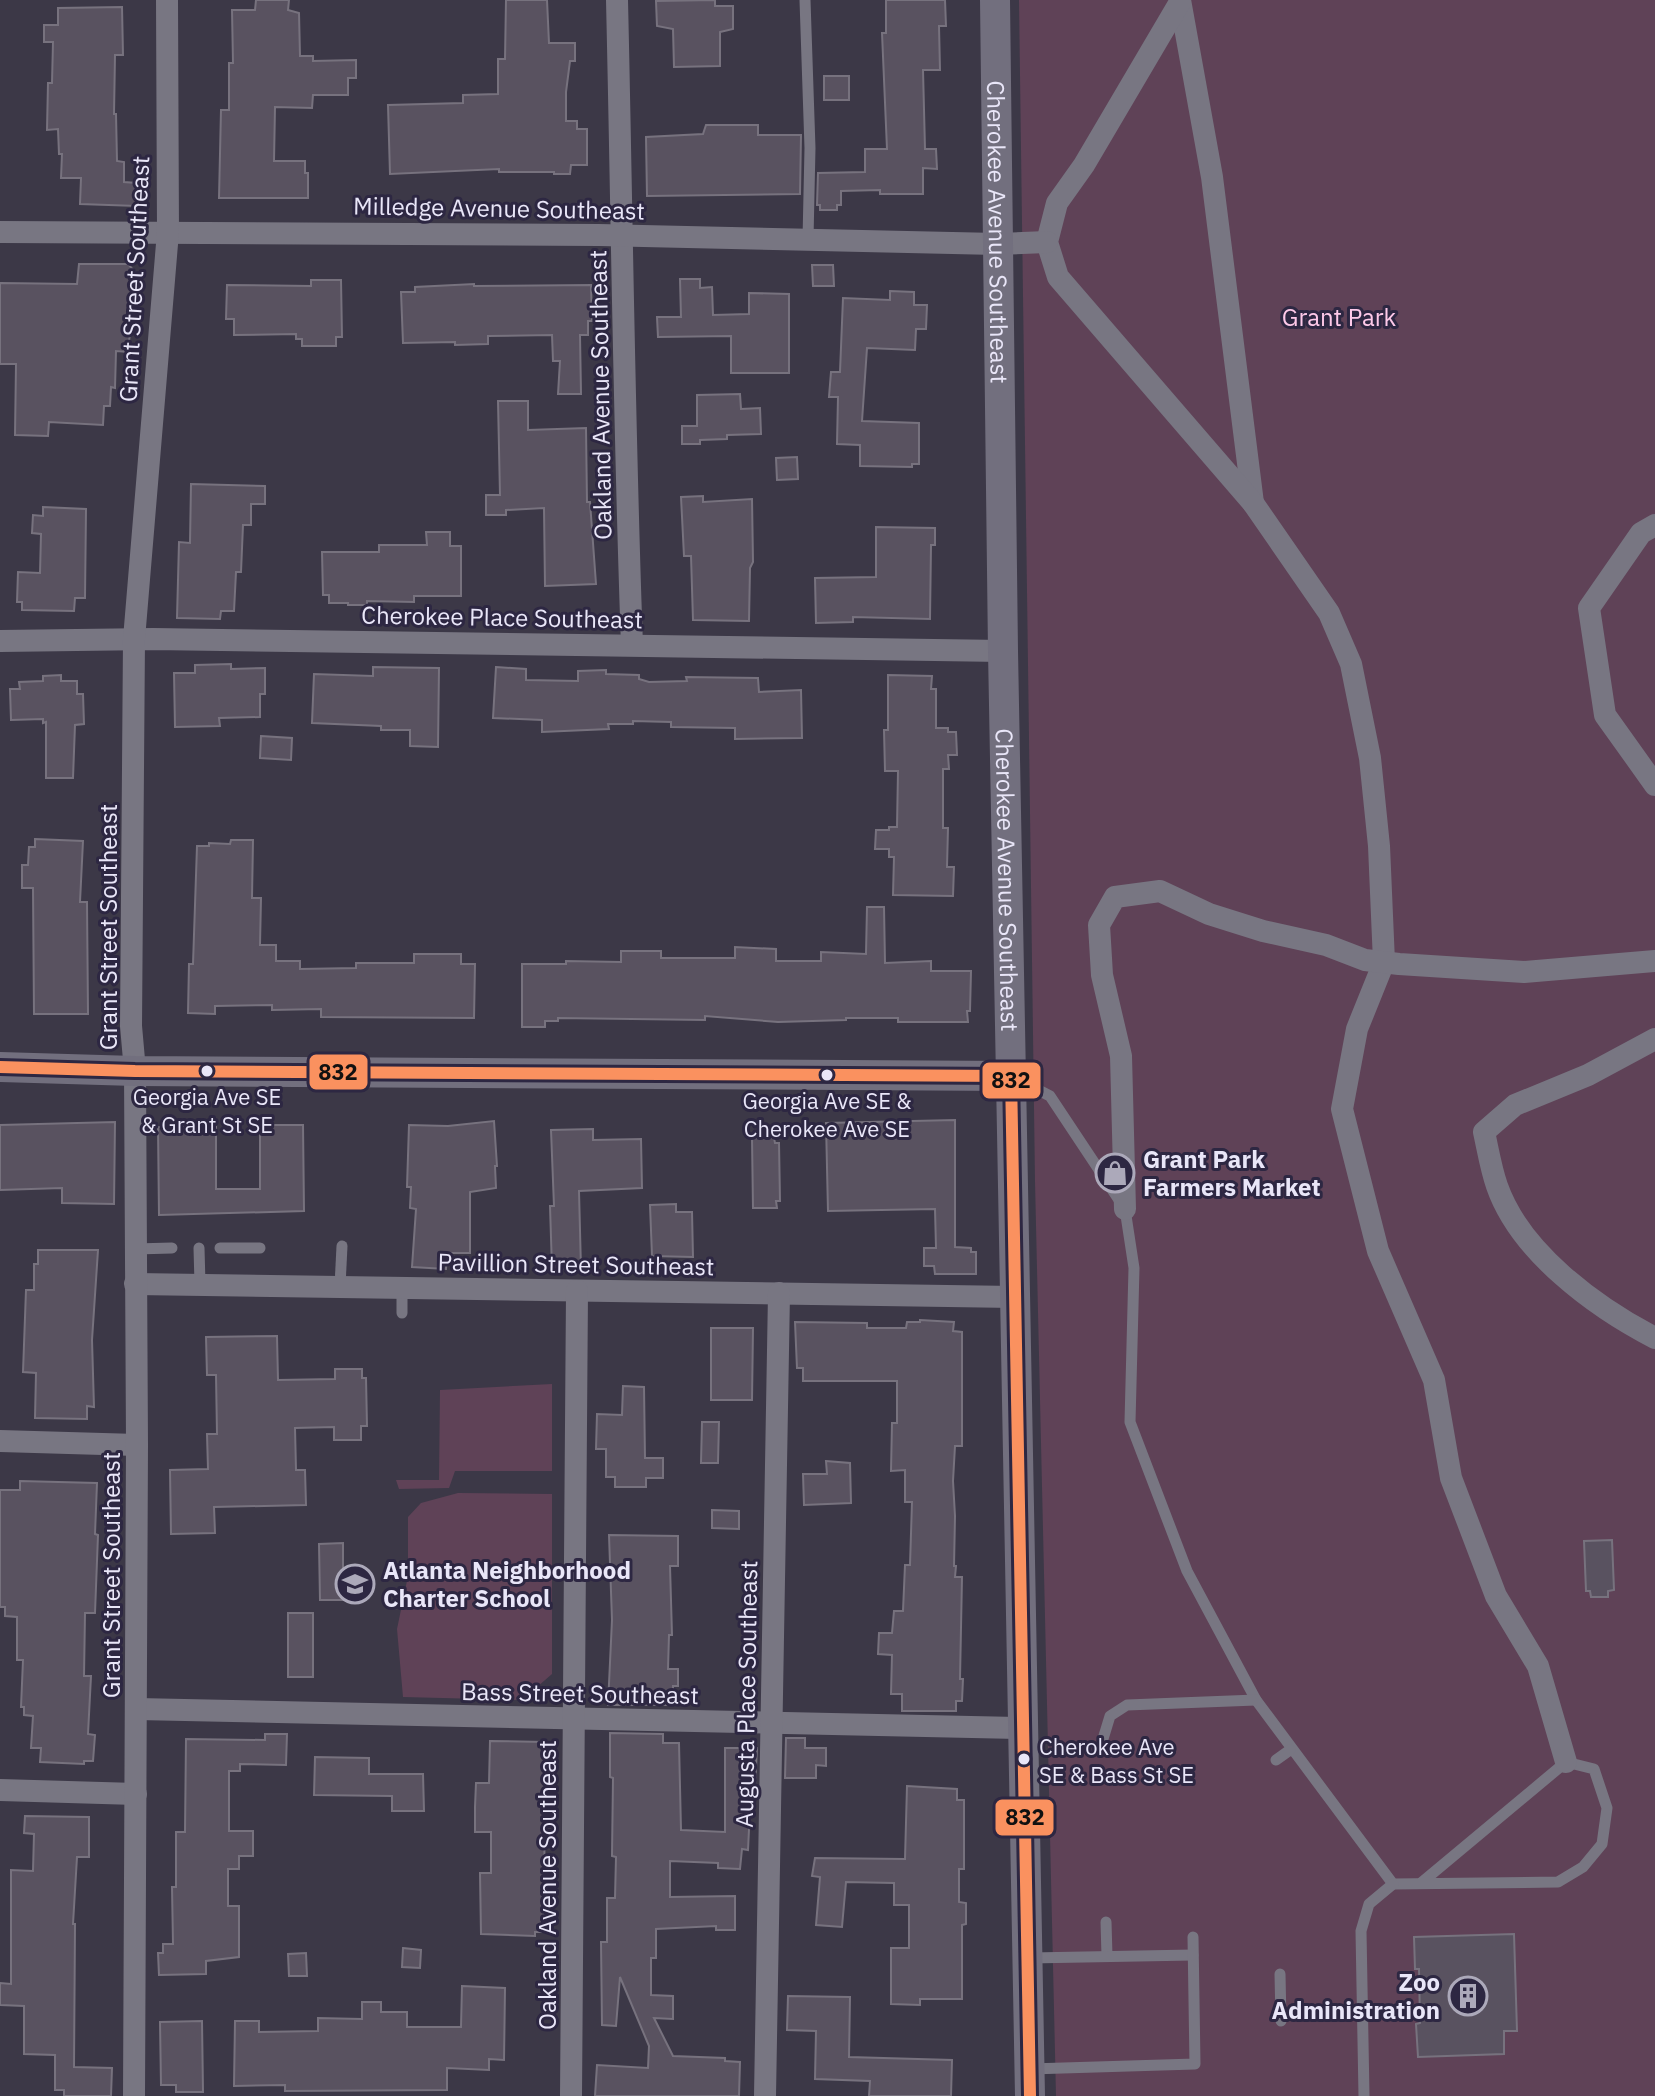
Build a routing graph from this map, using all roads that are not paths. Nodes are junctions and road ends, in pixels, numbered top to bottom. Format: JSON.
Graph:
{"nodes":[{"id":1,"x":167,"y":0,"type":"edge"},
{"id":2,"x":617,"y":0,"type":"edge"},
{"id":3,"x":805,"y":0,"type":"edge"},
{"id":4,"x":995,"y":0,"type":"edge"},
{"id":5,"x":1180,"y":1,"type":"edge"},
{"id":6,"x":0,"y":232,"type":"edge"},
{"id":7,"x":168,"y":232,"type":"junction"},
{"id":8,"x":623,"y":235,"type":"junction"},
{"id":9,"x":808,"y":239,"type":"junction"},
{"id":10,"x":1047,"y":242,"type":"junction"},
{"id":11,"x":997,"y":244,"type":"junction"},
{"id":12,"x":1253,"y":503,"type":"junction"},
{"id":13,"x":1655,"y":525,"type":"edge"},
{"id":14,"x":134,"y":639,"type":"junction"},
{"id":15,"x":0,"y":641,"type":"edge"},
{"id":16,"x":632,"y":645,"type":"junction"},
{"id":17,"x":1003,"y":651,"type":"junction"},
{"id":18,"x":1655,"y":785,"type":"edge"},
{"id":19,"x":1655,"y":961,"type":"edge"},
{"id":20,"x":1384,"y":962,"type":"junction"},
{"id":21,"x":1655,"y":1039,"type":"edge"},
{"id":22,"x":0,"y":1067,"type":"edge"},
{"id":23,"x":135,"y":1071,"type":"junction"},
{"id":24,"x":1011,"y":1076,"type":"junction"},
{"id":25,"x":1125,"y":1209,"type":"junction"},
{"id":26,"x":342,"y":1246,"type":"dead end"},
{"id":27,"x":172,"y":1248,"type":"dead end"},
{"id":28,"x":199,"y":1248,"type":"dead end"},
{"id":29,"x":220,"y":1248,"type":"dead end"},
{"id":30,"x":260,"y":1248,"type":"dead end"},
{"id":31,"x":135,"y":1249,"type":"junction"},
{"id":32,"x":135,"y":1284,"type":"junction"},
{"id":33,"x":200,"y":1284,"type":"junction"},
{"id":34,"x":340,"y":1286,"type":"junction"},
{"id":35,"x":402,"y":1287,"type":"junction"},
{"id":36,"x":577,"y":1291,"type":"junction"},
{"id":37,"x":779,"y":1293,"type":"junction"},
{"id":38,"x":1015,"y":1297,"type":"junction"},
{"id":39,"x":402,"y":1313,"type":"dead end"},
{"id":40,"x":1655,"y":1338,"type":"edge"},
{"id":41,"x":0,"y":1441,"type":"edge"},
{"id":42,"x":137,"y":1445,"type":"junction"},
{"id":43,"x":1256,"y":1700,"type":"junction"},
{"id":44,"x":137,"y":1709,"type":"junction"},
{"id":45,"x":575,"y":1719,"type":"junction"},
{"id":46,"x":772,"y":1724,"type":"junction"},
{"id":47,"x":1023,"y":1728,"type":"junction"},
{"id":48,"x":1103,"y":1739,"type":"dead end"},
{"id":49,"x":1290,"y":1750,"type":"junction"},
{"id":50,"x":1276,"y":1760,"type":"dead end"},
{"id":51,"x":1566,"y":1762,"type":"junction"},
{"id":52,"x":0,"y":1790,"type":"edge"},
{"id":53,"x":136,"y":1794,"type":"junction"},
{"id":54,"x":1421,"y":1883,"type":"junction"},
{"id":55,"x":1393,"y":1884,"type":"junction"},
{"id":56,"x":1106,"y":1922,"type":"dead end"},
{"id":57,"x":1193,"y":1937,"type":"dead end"},
{"id":58,"x":1193,"y":1955,"type":"junction"},
{"id":59,"x":1107,"y":1956,"type":"junction"},
{"id":60,"x":1027,"y":1958,"type":"junction"},
{"id":61,"x":1280,"y":1974,"type":"dead end"},
{"id":62,"x":1281,"y":2021,"type":"dead end"},
{"id":63,"x":1030,"y":2082,"type":"edge"},
{"id":64,"x":134,"y":2096,"type":"edge"},
{"id":65,"x":571,"y":2096,"type":"edge"},
{"id":66,"x":765,"y":2096,"type":"edge"},
{"id":67,"x":1364,"y":2096,"type":"edge"}],
"edges":[{"from":1,"to":7,"type":"street","name":"Grant Street Southeast"},
{"from":2,"to":8,"type":"street","name":"Oakland Avenue Southeast"},
{"from":3,"to":9,"type":"lane"},
{"from":4,"to":11,"type":"street","name":"Cherokee Avenue Southeast"},
{"from":5,"to":10,"type":"street"},
{"from":5,"to":12,"type":"street"},
{"from":6,"to":7,"type":"street","name":"Milledge Avenue Southeast"},
{"from":7,"to":8,"type":"street","name":"Milledge Avenue Southeast"},
{"from":7,"to":14,"type":"street","name":"Grant Street Southeast"},
{"from":8,"to":9,"type":"street","name":"Milledge Avenue Southeast"},
{"from":8,"to":16,"type":"street","name":"Oakland Avenue Southeast"},
{"from":9,"to":11,"type":"street","name":"Milledge Avenue Southeast"},
{"from":10,"to":11,"type":"street","name":"Milledge Avenue Southeast"},
{"from":10,"to":12,"type":"street"},
{"from":11,"to":17,"type":"street","name":"Cherokee Avenue Southeast"},
{"from":12,"to":20,"type":"street"},
{"from":13,"to":18,"type":"street"},
{"from":14,"to":15,"type":"street","name":"Cherokee Place Southeast"},
{"from":14,"to":16,"type":"street","name":"Cherokee Place Southeast"},
{"from":14,"to":23,"type":"street","name":"Grant Street Southeast"},
{"from":16,"to":17,"type":"street","name":"Cherokee Place Southeast"},
{"from":17,"to":24,"type":"street","name":"Cherokee Avenue Southeast"},
{"from":19,"to":20,"type":"street"},
{"from":20,"to":25,"type":"street"},
{"from":20,"to":51,"type":"street"},
{"from":21,"to":40,"type":"street"},
{"from":22,"to":23,"type":"street"},
{"from":23,"to":24,"type":"street"},
{"from":23,"to":31,"type":"street","name":"Grant Street Southeast"},
{"from":24,"to":25,"type":"lane"},
{"from":24,"to":38,"type":"street","name":"Cherokee Avenue Southeast"},
{"from":25,"to":43,"type":"lane"},
{"from":26,"to":34,"type":"lane"},
{"from":27,"to":31,"type":"lane"},
{"from":28,"to":33,"type":"lane"},
{"from":29,"to":30,"type":"lane"},
{"from":31,"to":32,"type":"street","name":"Grant Street Southeast"},
{"from":32,"to":33,"type":"street","name":"Pavillion Street Southeast"},
{"from":32,"to":42,"type":"street","name":"Grant Street Southeast"},
{"from":33,"to":34,"type":"street","name":"Pavillion Street Southeast"},
{"from":34,"to":35,"type":"street","name":"Pavillion Street Southeast"},
{"from":35,"to":36,"type":"street","name":"Pavillion Street Southeast"},
{"from":35,"to":39,"type":"lane"},
{"from":36,"to":37,"type":"street","name":"Pavillion Street Southeast"},
{"from":36,"to":45,"type":"street","name":"Oakland Avenue Southeast"},
{"from":37,"to":38,"type":"street","name":"Pavillion Street Southeast"},
{"from":37,"to":46,"type":"street","name":"Augusta Place Southeast"},
{"from":38,"to":47,"type":"street","name":"Cherokee Avenue Southeast"},
{"from":41,"to":42,"type":"street"},
{"from":42,"to":44,"type":"street","name":"Grant Street Southeast"},
{"from":43,"to":48,"type":"lane"},
{"from":43,"to":49,"type":"lane"},
{"from":44,"to":45,"type":"street","name":"Bass Street Southeast"},
{"from":44,"to":53,"type":"street","name":"Grant Street Southeast"},
{"from":45,"to":46,"type":"street","name":"Bass Street Southeast"},
{"from":45,"to":65,"type":"street","name":"Oakland Avenue Southeast"},
{"from":46,"to":47,"type":"street","name":"Bass Street Southeast"},
{"from":46,"to":66,"type":"street","name":"Augusta Place Southeast"},
{"from":47,"to":60,"type":"street","name":"Cherokee Avenue Southeast"},
{"from":49,"to":50,"type":"lane"},
{"from":49,"to":55,"type":"lane"},
{"from":51,"to":54,"type":"lane"},
{"from":51,"to":54,"type":"lane"},
{"from":52,"to":53,"type":"street"},
{"from":53,"to":64,"type":"street","name":"Grant Street Southeast"},
{"from":54,"to":55,"type":"lane"},
{"from":55,"to":67,"type":"lane"},
{"from":56,"to":59,"type":"lane"},
{"from":57,"to":58,"type":"lane"},
{"from":58,"to":59,"type":"lane"},
{"from":58,"to":63,"type":"lane"},
{"from":59,"to":60,"type":"lane"},
{"from":60,"to":63,"type":"street","name":"Cherokee Avenue Southeast"},
{"from":61,"to":62,"type":"lane"}]}
